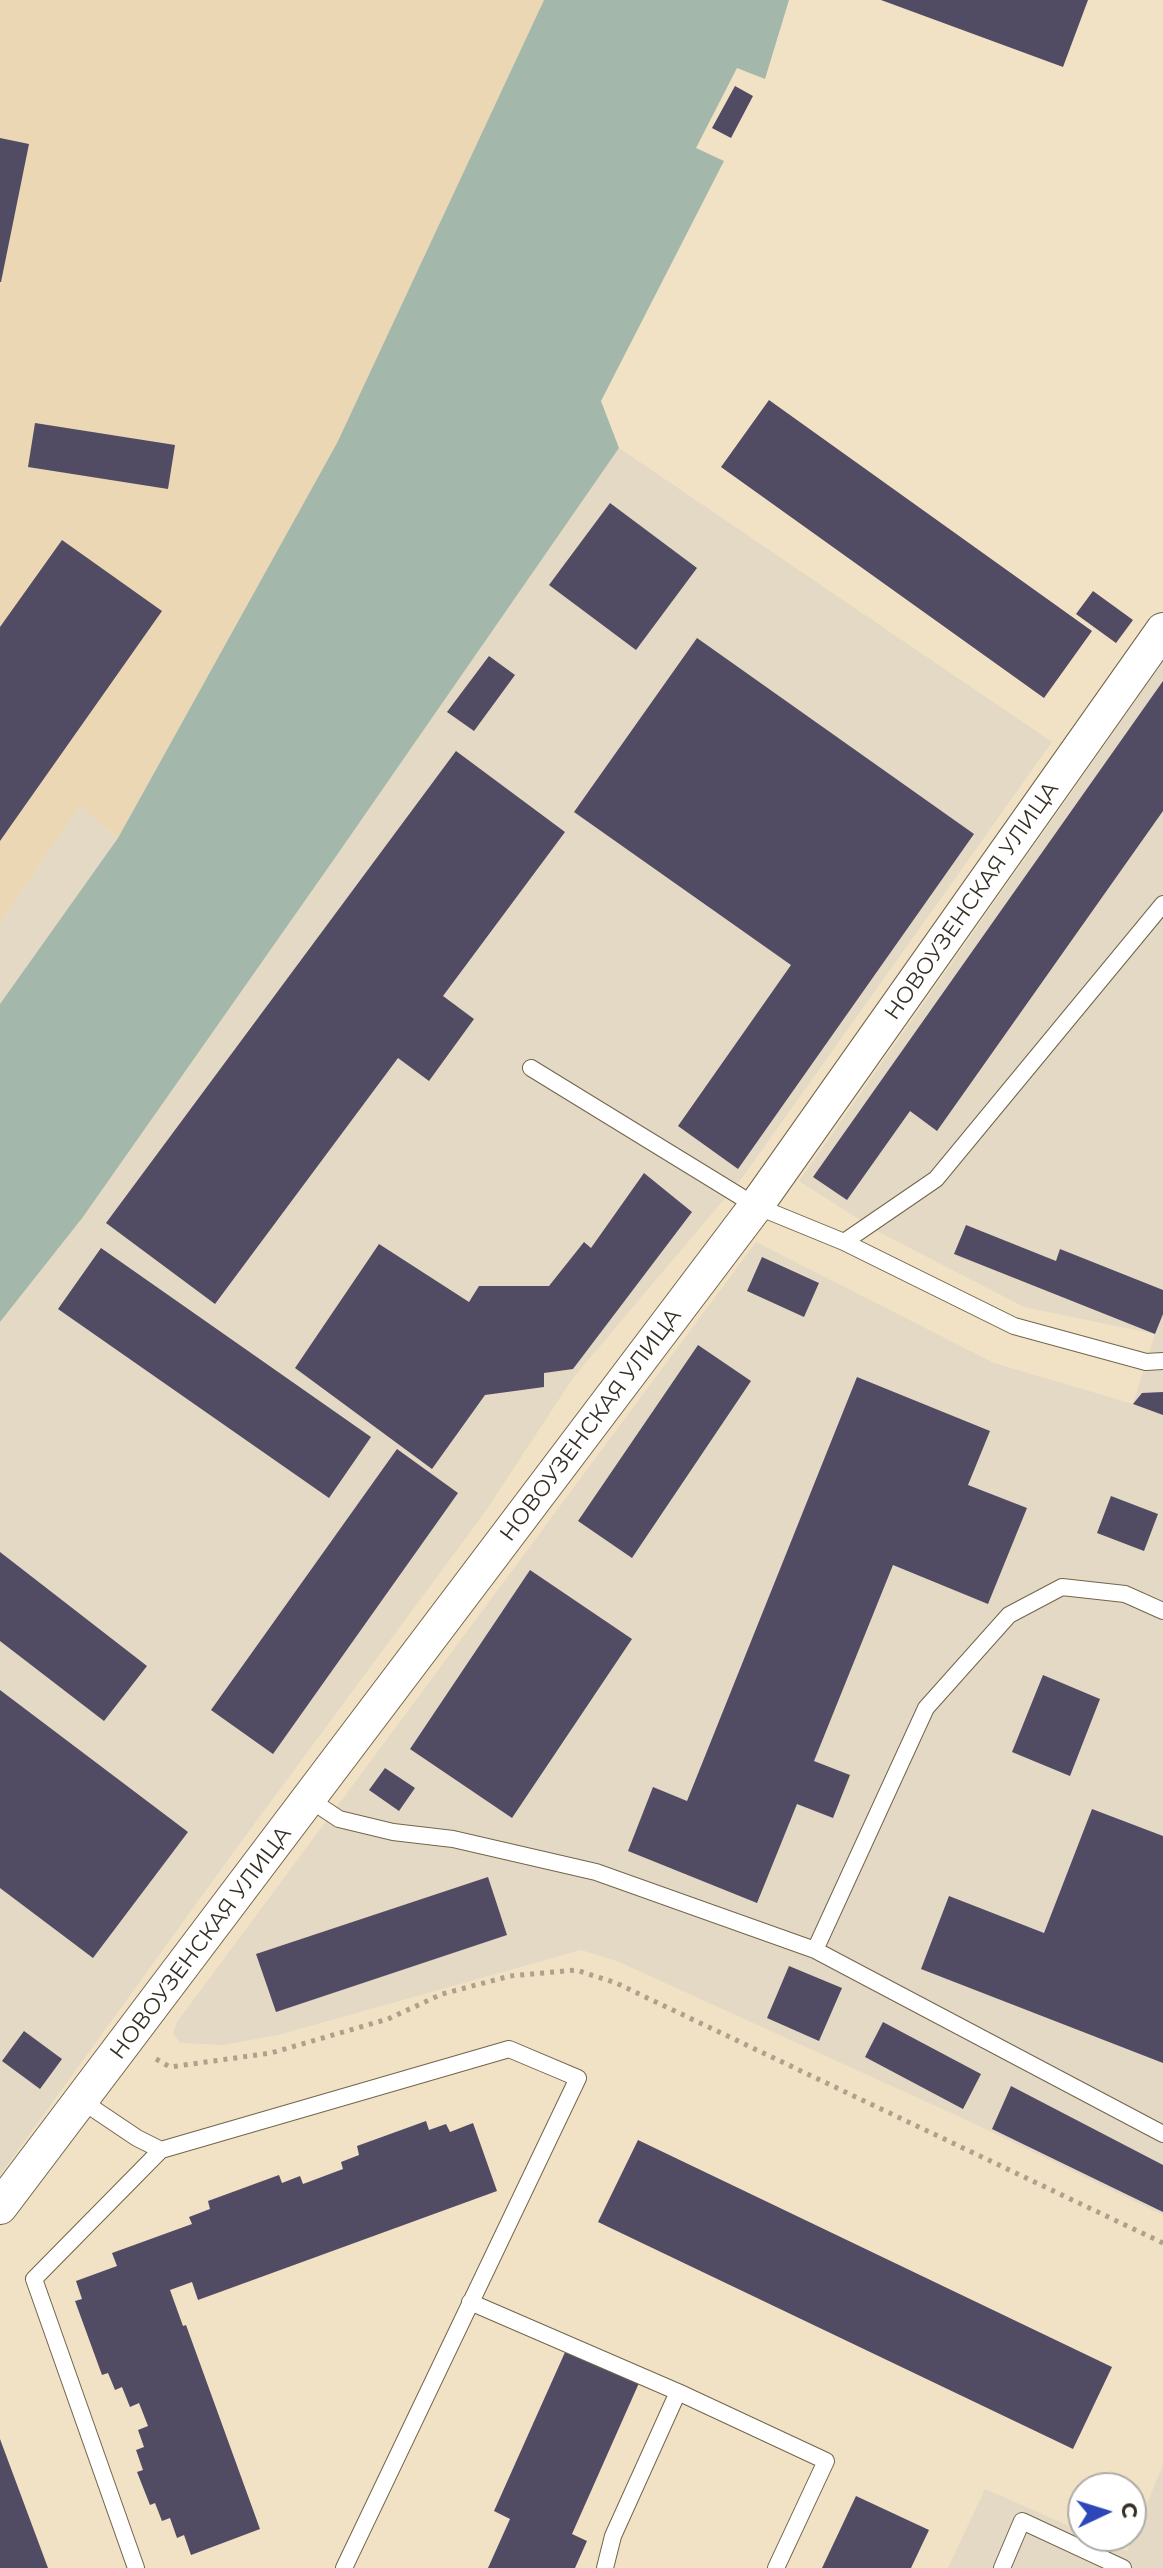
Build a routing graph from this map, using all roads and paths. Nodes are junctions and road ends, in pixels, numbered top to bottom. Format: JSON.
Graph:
{"nodes":[{"id":1,"x":1163,"y":630,"type":"edge"},
{"id":2,"x":1163,"y":904,"type":"edge"},
{"id":3,"x":531,"y":1068,"type":"dead end"},
{"id":4,"x":756,"y":1206,"type":"junction"},
{"id":5,"x":844,"y":1242,"type":"junction"},
{"id":6,"x":1163,"y":1361,"type":"edge"},
{"id":7,"x":1163,"y":1611,"type":"edge"},
{"id":8,"x":309,"y":1799,"type":"junction"},
{"id":9,"x":815,"y":1950,"type":"junction"},
{"id":10,"x":126,"y":2043,"type":"junction"},
{"id":11,"x":82,"y":2101,"type":"junction"},
{"id":12,"x":1163,"y":2134,"type":"edge"},
{"id":13,"x":161,"y":2150,"type":"junction"},
{"id":14,"x":0,"y":2207,"type":"edge"},
{"id":15,"x":1163,"y":2243,"type":"edge"},
{"id":16,"x":470,"y":2302,"type":"junction"},
{"id":17,"x":678,"y":2392,"type":"junction"},
{"id":18,"x":136,"y":2568,"type":"edge"},
{"id":19,"x":344,"y":2568,"type":"edge"},
{"id":20,"x":605,"y":2568,"type":"edge"},
{"id":21,"x":776,"y":2568,"type":"edge"},
{"id":22,"x":1002,"y":2568,"type":"edge"},
{"id":23,"x":1123,"y":2568,"type":"edge"}],
"edges":[{"from":1,"to":4,"type":"street","name":"НОВОУЗЕНСКАЯ УЛИЦА"},
{"from":2,"to":5,"type":"lane"},
{"from":3,"to":4,"type":"lane"},
{"from":4,"to":5,"type":"lane"},
{"from":4,"to":8,"type":"street","name":"НОВОУЗЕНСКАЯ УЛИЦА"},
{"from":5,"to":6,"type":"lane"},
{"from":7,"to":9,"type":"lane"},
{"from":8,"to":9,"type":"lane"},
{"from":8,"to":10,"type":"street","name":"НОВОУЗЕНСКАЯ УЛИЦА"},
{"from":9,"to":12,"type":"lane"},
{"from":10,"to":11,"type":"street","name":"НОВОУЗЕНСКАЯ УЛИЦА"},
{"from":10,"to":15,"type":"path"},
{"from":11,"to":13,"type":"lane"},
{"from":11,"to":14,"type":"street","name":"НОВОУЗЕНСКАЯ УЛИЦА"},
{"from":13,"to":16,"type":"lane"},
{"from":13,"to":18,"type":"lane"},
{"from":16,"to":17,"type":"lane"},
{"from":16,"to":19,"type":"lane"},
{"from":17,"to":20,"type":"lane"},
{"from":17,"to":21,"type":"lane"},
{"from":22,"to":23,"type":"lane"}]}
